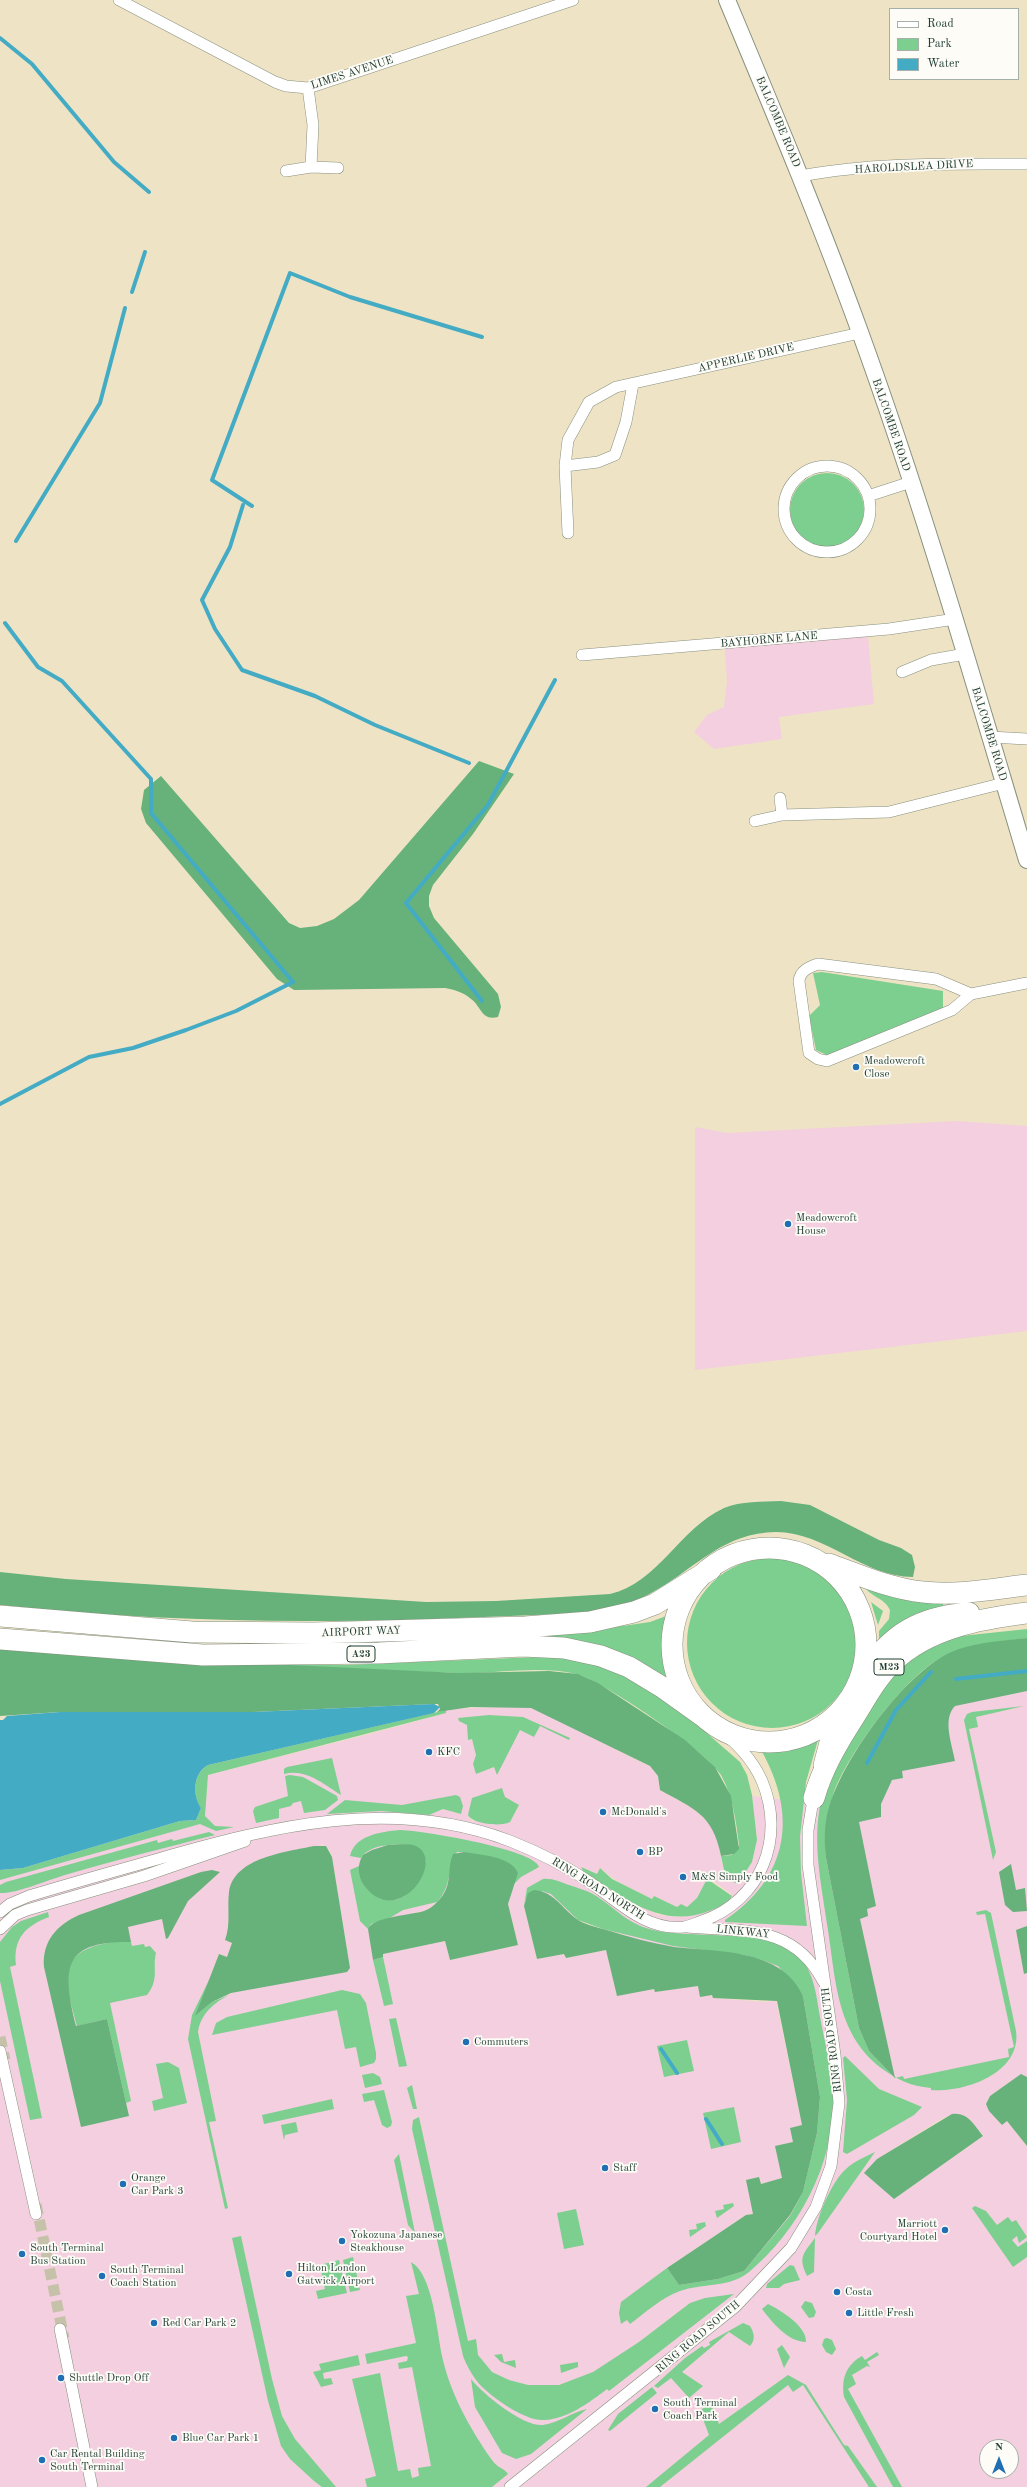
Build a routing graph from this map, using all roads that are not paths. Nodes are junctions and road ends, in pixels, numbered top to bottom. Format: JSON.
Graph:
{"nodes":[{"id":1,"x":119,"y":0,"type":"edge"},
{"id":2,"x":573,"y":0,"type":"edge"},
{"id":3,"x":726,"y":0,"type":"edge"},
{"id":4,"x":308,"y":88,"type":"junction"},
{"id":5,"x":1027,"y":164,"type":"edge"},
{"id":6,"x":311,"y":167,"type":"junction"},
{"id":7,"x":338,"y":168,"type":"dead end"},
{"id":8,"x":286,"y":171,"type":"dead end"},
{"id":9,"x":801,"y":176,"type":"junction"},
{"id":10,"x":860,"y":333,"type":"junction"},
{"id":11,"x":633,"y":384,"type":"junction"},
{"id":12,"x":565,"y":466,"type":"junction"},
{"id":13,"x":911,"y":482,"type":"junction"},
{"id":14,"x":868,"y":496,"type":"junction"},
{"id":15,"x":568,"y":533,"type":"dead end"},
{"id":16,"x":955,"y":619,"type":"junction"},
{"id":17,"x":965,"y":654,"type":"junction"},
{"id":18,"x":582,"y":655,"type":"dead end"},
{"id":19,"x":902,"y":672,"type":"dead end"},
{"id":20,"x":990,"y":737,"type":"junction"},
{"id":21,"x":1027,"y":739,"type":"edge"},
{"id":22,"x":1004,"y":783,"type":"junction"},
{"id":23,"x":780,"y":798,"type":"dead end"},
{"id":24,"x":782,"y":814,"type":"junction"},
{"id":25,"x":756,"y":821,"type":"dead end"},
{"id":26,"x":1027,"y":860,"type":"edge"},
{"id":27,"x":1027,"y":983,"type":"edge"},
{"id":28,"x":970,"y":994,"type":"junction"},
{"id":29,"x":813,"y":1559,"type":"junction"},
{"id":30,"x":711,"y":1570,"type":"junction"},
{"id":31,"x":1027,"y":1585,"type":"edge"},
{"id":32,"x":1027,"y":1607,"type":"edge"},
{"id":33,"x":1027,"y":1613,"type":"edge"},
{"id":34,"x":0,"y":1616,"type":"edge"},
{"id":35,"x":0,"y":1639,"type":"edge"},
{"id":36,"x":852,"y":1693,"type":"junction"},
{"id":37,"x":710,"y":1721,"type":"junction"},
{"id":38,"x":814,"y":1798,"type":"junction"},
{"id":39,"x":279,"y":1828,"type":"junction"},
{"id":40,"x":2,"y":1910,"type":"edge"},
{"id":41,"x":684,"y":1927,"type":"junction"},
{"id":42,"x":0,"y":1929,"type":"edge"},
{"id":43,"x":826,"y":1987,"type":"junction"},
{"id":44,"x":0,"y":2051,"type":"tunnel mouth"},
{"id":45,"x":36,"y":2214,"type":"tunnel mouth"},
{"id":46,"x":60,"y":2328,"type":"tunnel mouth"},
{"id":47,"x":92,"y":2487,"type":"edge"},
{"id":48,"x":510,"y":2487,"type":"edge"}],
"edges":[{"from":1,"to":4,"type":"street","name":"LIMES AVENUE"},
{"from":2,"to":4,"type":"street","name":"LIMES AVENUE"},
{"from":3,"to":9,"type":"main road","name":"BALCOMBE ROAD"},
{"from":4,"to":6,"type":"street"},
{"from":5,"to":9,"type":"street","name":"HAROLDSLEA DRIVE"},
{"from":6,"to":7,"type":"street"},
{"from":6,"to":8,"type":"street"},
{"from":9,"to":10,"type":"main road","name":"BALCOMBE ROAD"},
{"from":10,"to":11,"type":"street","name":"APPERLIE DRIVE"},
{"from":10,"to":13,"type":"main road","name":"BALCOMBE ROAD"},
{"from":11,"to":12,"type":"street","name":"APPERLIE DRIVE"},
{"from":11,"to":12,"type":"street"},
{"from":12,"to":15,"type":"street","name":"APPERLIE DRIVE"},
{"from":13,"to":14,"type":"street"},
{"from":13,"to":16,"type":"main road","name":"BALCOMBE ROAD"},
{"from":14,"to":14,"type":"street"},
{"from":16,"to":17,"type":"main road","name":"BALCOMBE ROAD"},
{"from":16,"to":18,"type":"street","name":"BAYHORNE LANE"},
{"from":17,"to":19,"type":"street"},
{"from":17,"to":20,"type":"main road","name":"BALCOMBE ROAD"},
{"from":20,"to":21,"type":"street"},
{"from":20,"to":22,"type":"main road","name":"BALCOMBE ROAD"},
{"from":22,"to":24,"type":"street"},
{"from":22,"to":26,"type":"main road","name":"BALCOMBE ROAD"},
{"from":23,"to":24,"type":"street"},
{"from":24,"to":25,"type":"street"},
{"from":27,"to":28,"type":"street"},
{"from":28,"to":28,"type":"street"},
{"from":29,"to":30,"type":"highway"},
{"from":29,"to":31,"type":"highway"},
{"from":29,"to":36,"type":"highway"},
{"from":30,"to":34,"type":"highway","name":"AIRPORT WAY","number":"A23"},
{"from":30,"to":37,"type":"highway"},
{"from":32,"to":36,"type":"highway","number":"M23"},
{"from":33,"to":38,"type":"highway","number":"M23"},
{"from":35,"to":37,"type":"highway","name":"AIRPORT WAY","number":"A23"},
{"from":36,"to":37,"type":"highway"},
{"from":36,"to":38,"type":"street","name":"RING ROAD SOUTH"},
{"from":37,"to":41,"type":"street","name":"RING ROAD NORTH"},
{"from":38,"to":43,"type":"street","name":"RING ROAD SOUTH"},
{"from":39,"to":40,"type":"street"},
{"from":39,"to":41,"type":"street","name":"RING ROAD NORTH"},
{"from":39,"to":42,"type":"street"},
{"from":41,"to":43,"type":"street","name":"LINKWAY"},
{"from":43,"to":48,"type":"street","name":"RING ROAD SOUTH"},
{"from":44,"to":45,"type":"street"},
{"from":46,"to":47,"type":"street"}]}
